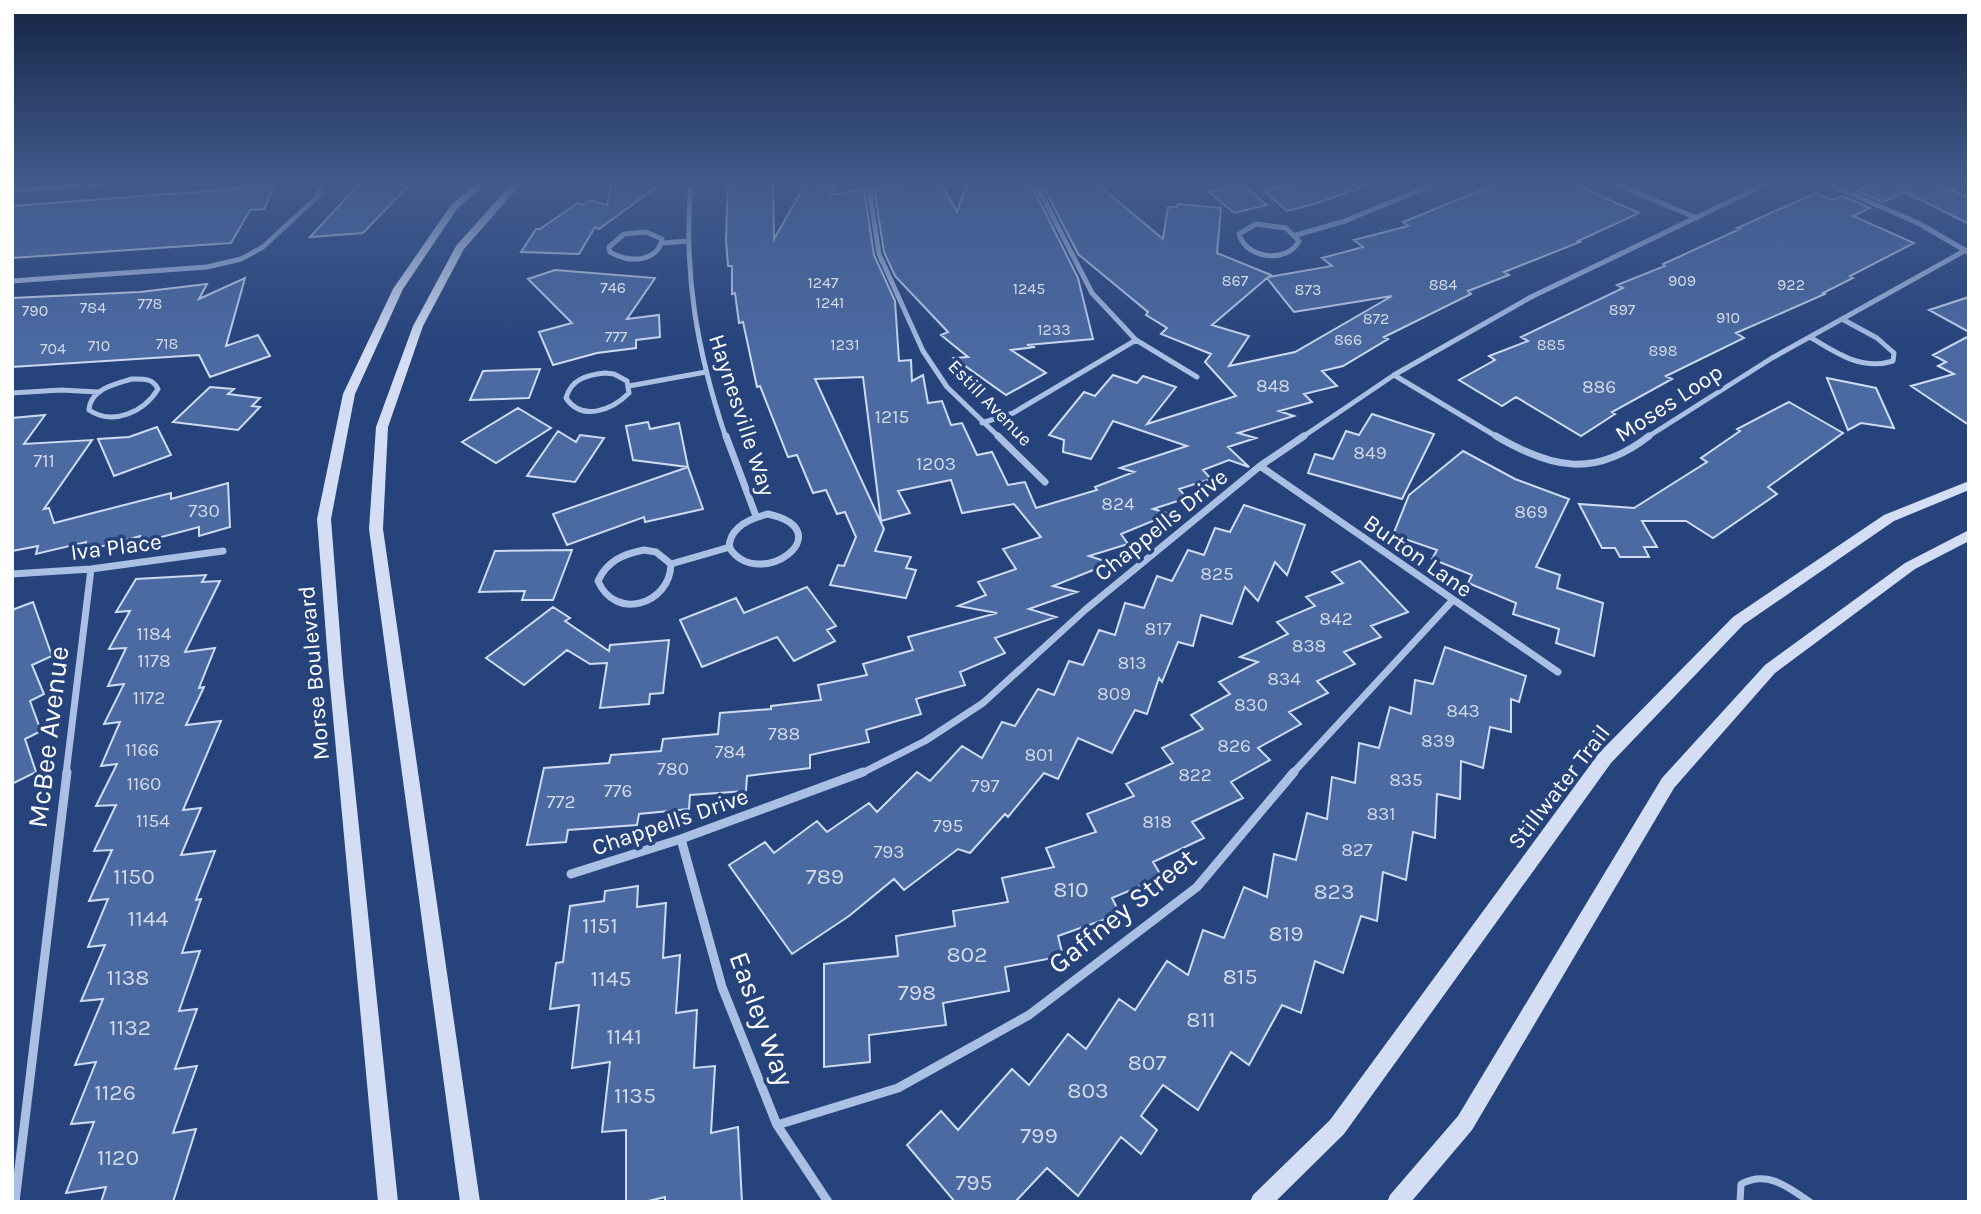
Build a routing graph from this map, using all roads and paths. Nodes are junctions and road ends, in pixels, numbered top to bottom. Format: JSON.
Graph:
{"nodes":[{"id":1,"x":272,"y":239,"type":"edge"},
{"id":2,"x":433,"y":239,"type":"edge"},
{"id":3,"x":467,"y":239,"type":"edge"},
{"id":4,"x":616,"y":239,"type":"edge"},
{"id":5,"x":661,"y":239,"type":"edge"},
{"id":6,"x":877,"y":239,"type":"edge"},
{"id":7,"x":1064,"y":239,"type":"edge"},
{"id":8,"x":1239,"y":239,"type":"edge"},
{"id":9,"x":1297,"y":239,"type":"edge"},
{"id":10,"x":1654,"y":239,"type":"edge"},
{"id":11,"x":1945,"y":239,"type":"edge"},
{"id":12,"x":688,"y":241,"type":"joint"},
{"id":13,"x":663,"y":243,"type":"junction"},
{"id":14,"x":1967,"y":251,"type":"edge"},
{"id":15,"x":12,"y":281,"type":"edge"},
{"id":16,"x":1842,"y":319,"type":"junction"},
{"id":17,"x":1810,"y":337,"type":"junction"},
{"id":18,"x":1136,"y":340,"type":"junction"},
{"id":19,"x":706,"y":372,"type":"junction"},
{"id":20,"x":1394,"y":375,"type":"junction"},
{"id":21,"x":1197,"y":377,"type":"dead end"},
{"id":22,"x":629,"y":386,"type":"junction"},
{"id":23,"x":98,"y":392,"type":"junction"},
{"id":24,"x":12,"y":393,"type":"edge"},
{"id":25,"x":982,"y":423,"type":"junction"},
{"id":26,"x":1259,"y":466,"type":"junction"},
{"id":27,"x":1045,"y":482,"type":"dead end"},
{"id":28,"x":1969,"y":485,"type":"edge"},
{"id":29,"x":756,"y":516,"type":"junction"},
{"id":30,"x":1969,"y":536,"type":"edge"},
{"id":31,"x":730,"y":547,"type":"junction"},
{"id":32,"x":223,"y":551,"type":"dead end"},
{"id":33,"x":671,"y":564,"type":"junction"},
{"id":34,"x":91,"y":569,"type":"junction"},
{"id":35,"x":12,"y":574,"type":"edge"},
{"id":36,"x":1452,"y":601,"type":"junction"},
{"id":37,"x":1558,"y":672,"type":"dead end"},
{"id":38,"x":681,"y":839,"type":"junction"},
{"id":39,"x":571,"y":874,"type":"dead end"},
{"id":40,"x":777,"y":1125,"type":"junction"},
{"id":41,"x":15,"y":1202,"type":"edge"},
{"id":42,"x":388,"y":1202,"type":"edge"},
{"id":43,"x":470,"y":1202,"type":"edge"},
{"id":44,"x":828,"y":1202,"type":"edge"},
{"id":45,"x":1261,"y":1202,"type":"edge"},
{"id":46,"x":1397,"y":1202,"type":"edge"},
{"id":47,"x":1740,"y":1202,"type":"edge"},
{"id":48,"x":1810,"y":1202,"type":"edge"}],
"edges":[{"from":1,"to":15,"type":"street"},
{"from":2,"to":42,"type":"main road","name":"Morse Boulevard"},
{"from":3,"to":43,"type":"main road"},
{"from":4,"to":13,"type":"street"},
{"from":5,"to":13,"type":"street"},
{"from":6,"to":25,"type":"street","name":"Estill Avenue"},
{"from":7,"to":18,"type":"street"},
{"from":8,"to":9,"type":"street"},
{"from":10,"to":20,"type":"street","name":"Chappells Drive"},
{"from":11,"to":14,"type":"street"},
{"from":12,"to":13,"type":"street"},
{"from":12,"to":19,"type":"street","name":"Haynesville Way"},
{"from":14,"to":16,"type":"street","name":"Moses Loop"},
{"from":16,"to":17,"type":"street","name":"Moses Loop"},
{"from":16,"to":17,"type":"street"},
{"from":17,"to":20,"type":"street","name":"Moses Loop"},
{"from":18,"to":21,"type":"street"},
{"from":18,"to":25,"type":"street"},
{"from":19,"to":22,"type":"street"},
{"from":19,"to":29,"type":"street","name":"Haynesville Way"},
{"from":20,"to":26,"type":"street","name":"Chappells Drive"},
{"from":22,"to":22,"type":"street"},
{"from":23,"to":23,"type":"street"},
{"from":23,"to":24,"type":"street"},
{"from":25,"to":27,"type":"street","name":"Estill Avenue"},
{"from":26,"to":36,"type":"street","name":"Burton Lane"},
{"from":26,"to":38,"type":"street","name":"Chappells Drive"},
{"from":28,"to":45,"type":"main road","name":"Stillwater Trail"},
{"from":29,"to":31,"type":"street","name":"Haynesville Way"},
{"from":29,"to":31,"type":"street","name":"Haynesville Way"},
{"from":30,"to":46,"type":"main road"},
{"from":31,"to":33,"type":"street"},
{"from":32,"to":34,"type":"street","name":"Iva Place"},
{"from":33,"to":33,"type":"street"},
{"from":34,"to":35,"type":"street","name":"Iva Place"},
{"from":34,"to":41,"type":"street","name":"McBee Avenue"},
{"from":36,"to":37,"type":"street","name":"Burton Lane"},
{"from":36,"to":40,"type":"street","name":"Gaffney Street"},
{"from":38,"to":39,"type":"street","name":"Chappells Drive"},
{"from":38,"to":40,"type":"street","name":"Easley Way"},
{"from":40,"to":44,"type":"street","name":"Easley Way"},
{"from":47,"to":48,"type":"lane"}]}
